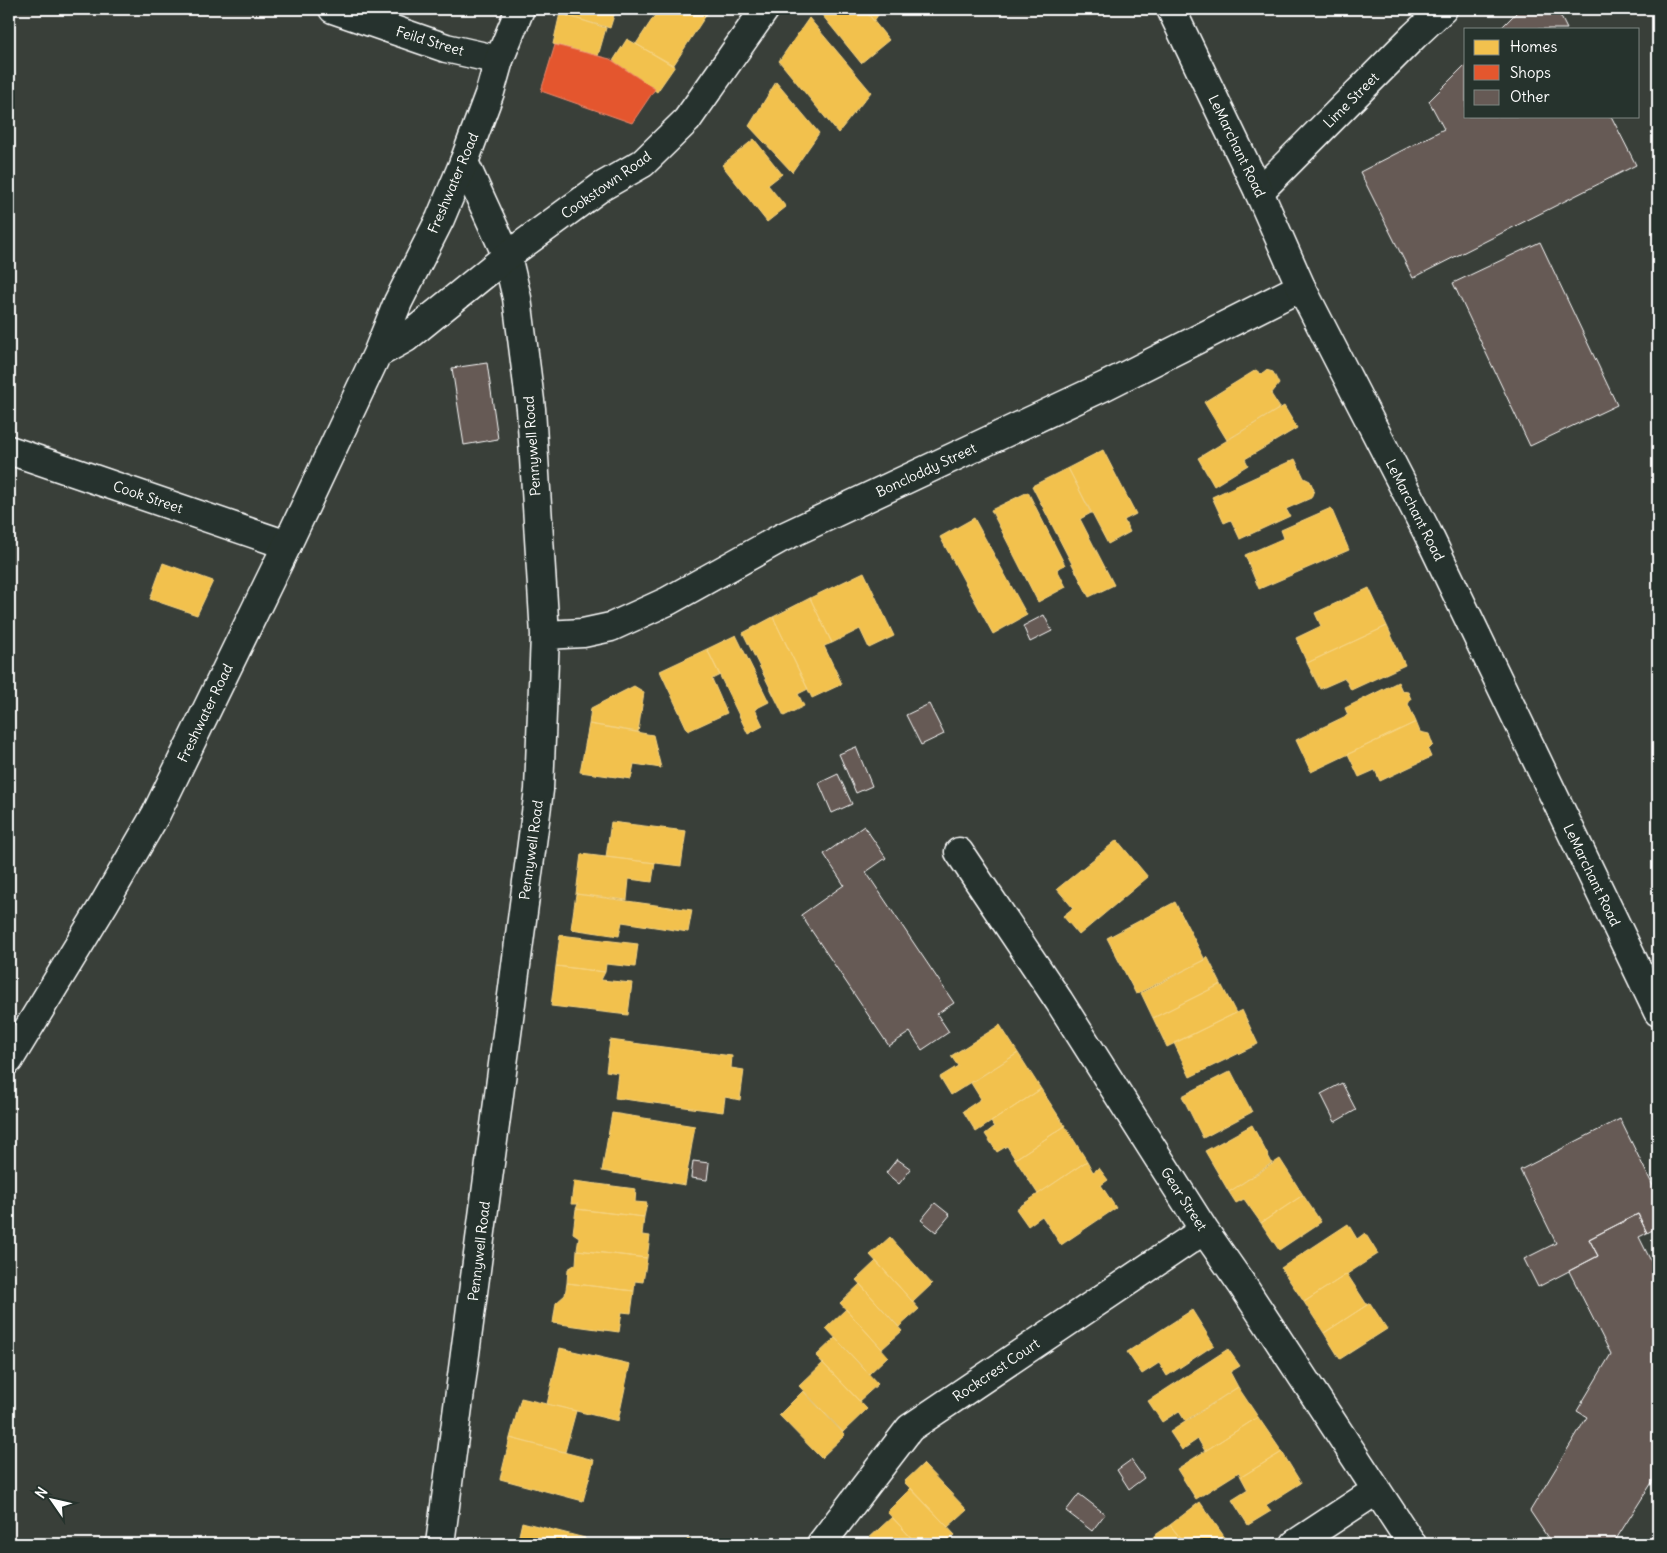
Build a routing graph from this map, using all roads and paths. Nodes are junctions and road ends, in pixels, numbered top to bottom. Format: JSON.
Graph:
{"nodes":[{"id":1,"x":333,"y":9,"type":"edge"},
{"id":2,"x":520,"y":9,"type":"edge"},
{"id":3,"x":765,"y":9,"type":"edge"},
{"id":4,"x":1171,"y":9,"type":"edge"},
{"id":5,"x":1443,"y":9,"type":"edge"},
{"id":6,"x":499,"y":60,"type":"junction"},
{"id":7,"x":464,"y":162,"type":"junction"},
{"id":8,"x":1259,"y":192,"type":"junction"},
{"id":9,"x":508,"y":256,"type":"junction"},
{"id":10,"x":1301,"y":287,"type":"junction"},
{"id":11,"x":377,"y":354,"type":"junction"},
{"id":12,"x":9,"y":450,"type":"edge"},
{"id":13,"x":287,"y":545,"type":"junction"},
{"id":14,"x":545,"y":634,"type":"junction"},
{"id":15,"x":959,"y":852,"type":"dead end"},
{"id":16,"x":1658,"y":1012,"type":"edge"},
{"id":17,"x":9,"y":1060,"type":"edge"},
{"id":18,"x":1204,"y":1230,"type":"junction"},
{"id":19,"x":1377,"y":1490,"type":"junction"},
{"id":20,"x":440,"y":1544,"type":"edge"},
{"id":21,"x":821,"y":1544,"type":"edge"},
{"id":22,"x":1295,"y":1544,"type":"edge"},
{"id":23,"x":1412,"y":1544,"type":"edge"}],
"edges":[{"from":1,"to":6,"type":"street","name":"Feild Street"},
{"from":2,"to":6,"type":"street","name":"Freshwater Road"},
{"from":3,"to":9,"type":"street","name":"Cookstown Road"},
{"from":4,"to":8,"type":"street","name":"LeMarchant Road"},
{"from":5,"to":8,"type":"street","name":"Lime Street"},
{"from":6,"to":7,"type":"street","name":"Freshwater Road"},
{"from":7,"to":9,"type":"street","name":"Pennywell Road"},
{"from":7,"to":11,"type":"street","name":"Freshwater Road"},
{"from":8,"to":10,"type":"street","name":"LeMarchant Road"},
{"from":9,"to":11,"type":"street"},
{"from":9,"to":14,"type":"street","name":"Pennywell Road"},
{"from":10,"to":14,"type":"street","name":"Boncloddy Street"},
{"from":10,"to":16,"type":"street","name":"LeMarchant Road"},
{"from":11,"to":13,"type":"street","name":"Freshwater Road"},
{"from":12,"to":13,"type":"street","name":"Cook Street"},
{"from":13,"to":17,"type":"street","name":"Freshwater Road"},
{"from":14,"to":20,"type":"street","name":"Pennywell Road"},
{"from":15,"to":18,"type":"street","name":"Gear Street"},
{"from":18,"to":19,"type":"street","name":"Gear Street"},
{"from":18,"to":21,"type":"street","name":"Rockcrest Court"},
{"from":19,"to":22,"type":"street"},
{"from":19,"to":23,"type":"street","name":"Gear Street"}]}
